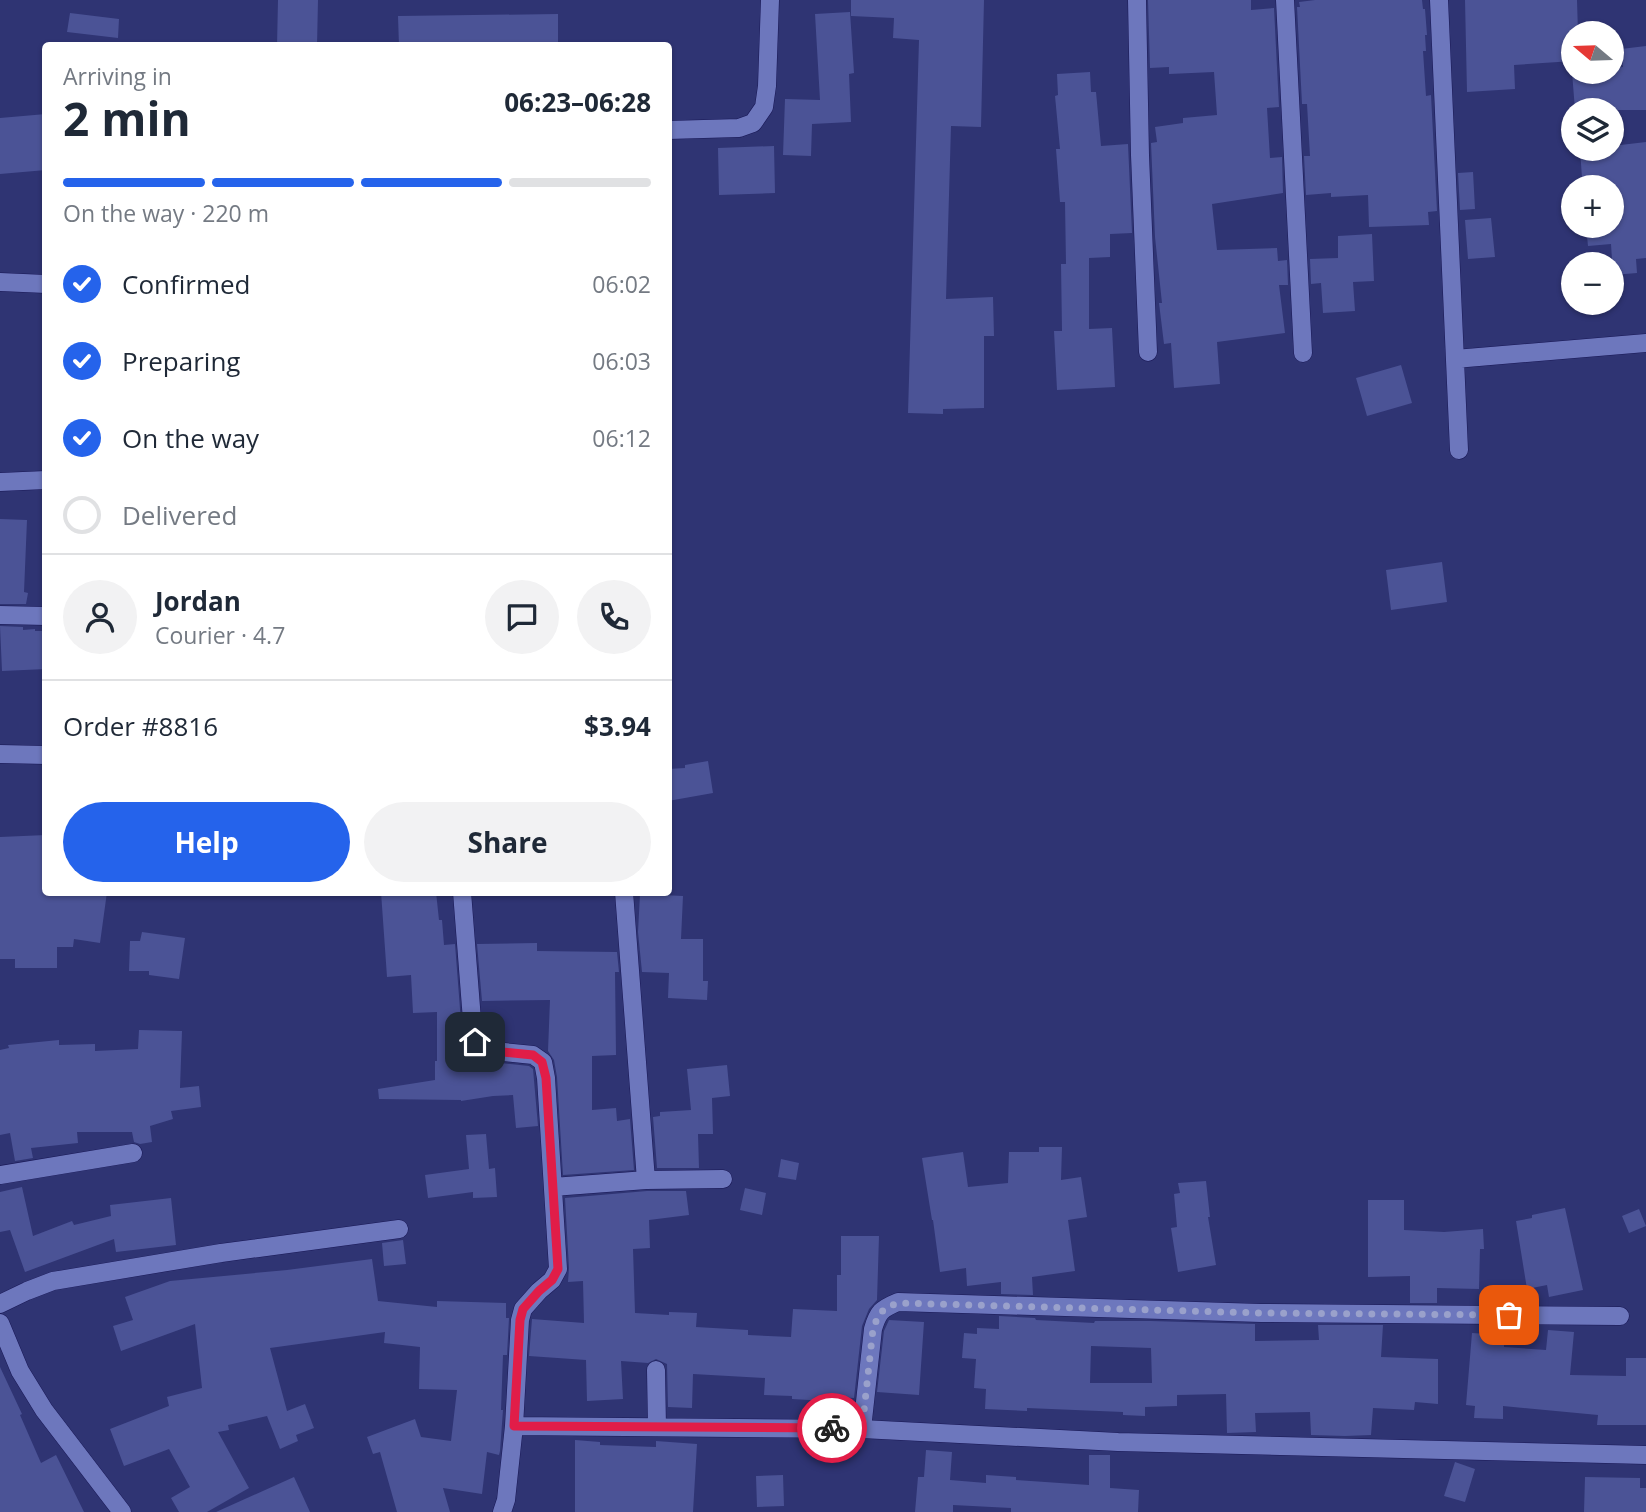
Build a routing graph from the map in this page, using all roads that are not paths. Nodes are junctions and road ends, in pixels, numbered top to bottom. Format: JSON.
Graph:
{"nodes":[{"id":1,"x":770,"y":0,"type":"edge"},
{"id":2,"x":1137,"y":0,"type":"edge"},
{"id":3,"x":1284,"y":0,"type":"edge"},
{"id":4,"x":1439,"y":0,"type":"edge"},
{"id":5,"x":672,"y":130,"type":"edge"},
{"id":6,"x":0,"y":282,"type":"edge"},
{"id":7,"x":42,"y":284,"type":"edge"},
{"id":8,"x":1646,"y":343,"type":"edge"},
{"id":9,"x":1148,"y":352,"type":"dead end"},
{"id":10,"x":1303,"y":353,"type":"dead end"},
{"id":11,"x":1455,"y":359,"type":"junction"},
{"id":12,"x":1459,"y":450,"type":"dead end"},
{"id":13,"x":42,"y":480,"type":"edge"},
{"id":14,"x":0,"y":482,"type":"edge"},
{"id":15,"x":0,"y":615,"type":"edge"},
{"id":16,"x":42,"y":616,"type":"edge"},
{"id":17,"x":0,"y":754,"type":"edge"},
{"id":18,"x":42,"y":755,"type":"edge"},
{"id":19,"x":462,"y":896,"type":"edge"},
{"id":20,"x":624,"y":896,"type":"edge"},
{"id":21,"x":134,"y":1153,"type":"dead end"},
{"id":22,"x":0,"y":1175,"type":"edge"},
{"id":23,"x":723,"y":1179,"type":"dead end"},
{"id":24,"x":646,"y":1180,"type":"junction"},
{"id":25,"x":553,"y":1187,"type":"junction"},
{"id":26,"x":399,"y":1228,"type":"dead end"},
{"id":27,"x":0,"y":1304,"type":"edge"},
{"id":28,"x":1620,"y":1316,"type":"dead end"},
{"id":29,"x":0,"y":1322,"type":"edge"},
{"id":30,"x":656,"y":1370,"type":"dead end"},
{"id":31,"x":514,"y":1426,"type":"junction"},
{"id":32,"x":657,"y":1427,"type":"junction"},
{"id":33,"x":862,"y":1429,"type":"junction"},
{"id":34,"x":1646,"y":1455,"type":"edge"},
{"id":35,"x":122,"y":1512,"type":"edge"},
{"id":36,"x":502,"y":1512,"type":"edge"}],
"edges":[{"from":1,"to":5,"type":"street"},
{"from":2,"to":9,"type":"street"},
{"from":3,"to":10,"type":"street"},
{"from":4,"to":11,"type":"street"},
{"from":6,"to":7,"type":"street"},
{"from":8,"to":11,"type":"street"},
{"from":11,"to":12,"type":"street"},
{"from":13,"to":14,"type":"street"},
{"from":15,"to":16,"type":"street"},
{"from":17,"to":18,"type":"street"},
{"from":19,"to":25,"type":"street"},
{"from":20,"to":24,"type":"street"},
{"from":21,"to":22,"type":"street"},
{"from":23,"to":24,"type":"street"},
{"from":24,"to":25,"type":"street"},
{"from":25,"to":31,"type":"street"},
{"from":26,"to":27,"type":"street"},
{"from":28,"to":33,"type":"street"},
{"from":29,"to":35,"type":"street"},
{"from":30,"to":32,"type":"street"},
{"from":31,"to":32,"type":"street"},
{"from":31,"to":36,"type":"street"},
{"from":32,"to":33,"type":"street"},
{"from":33,"to":34,"type":"street"}]}
